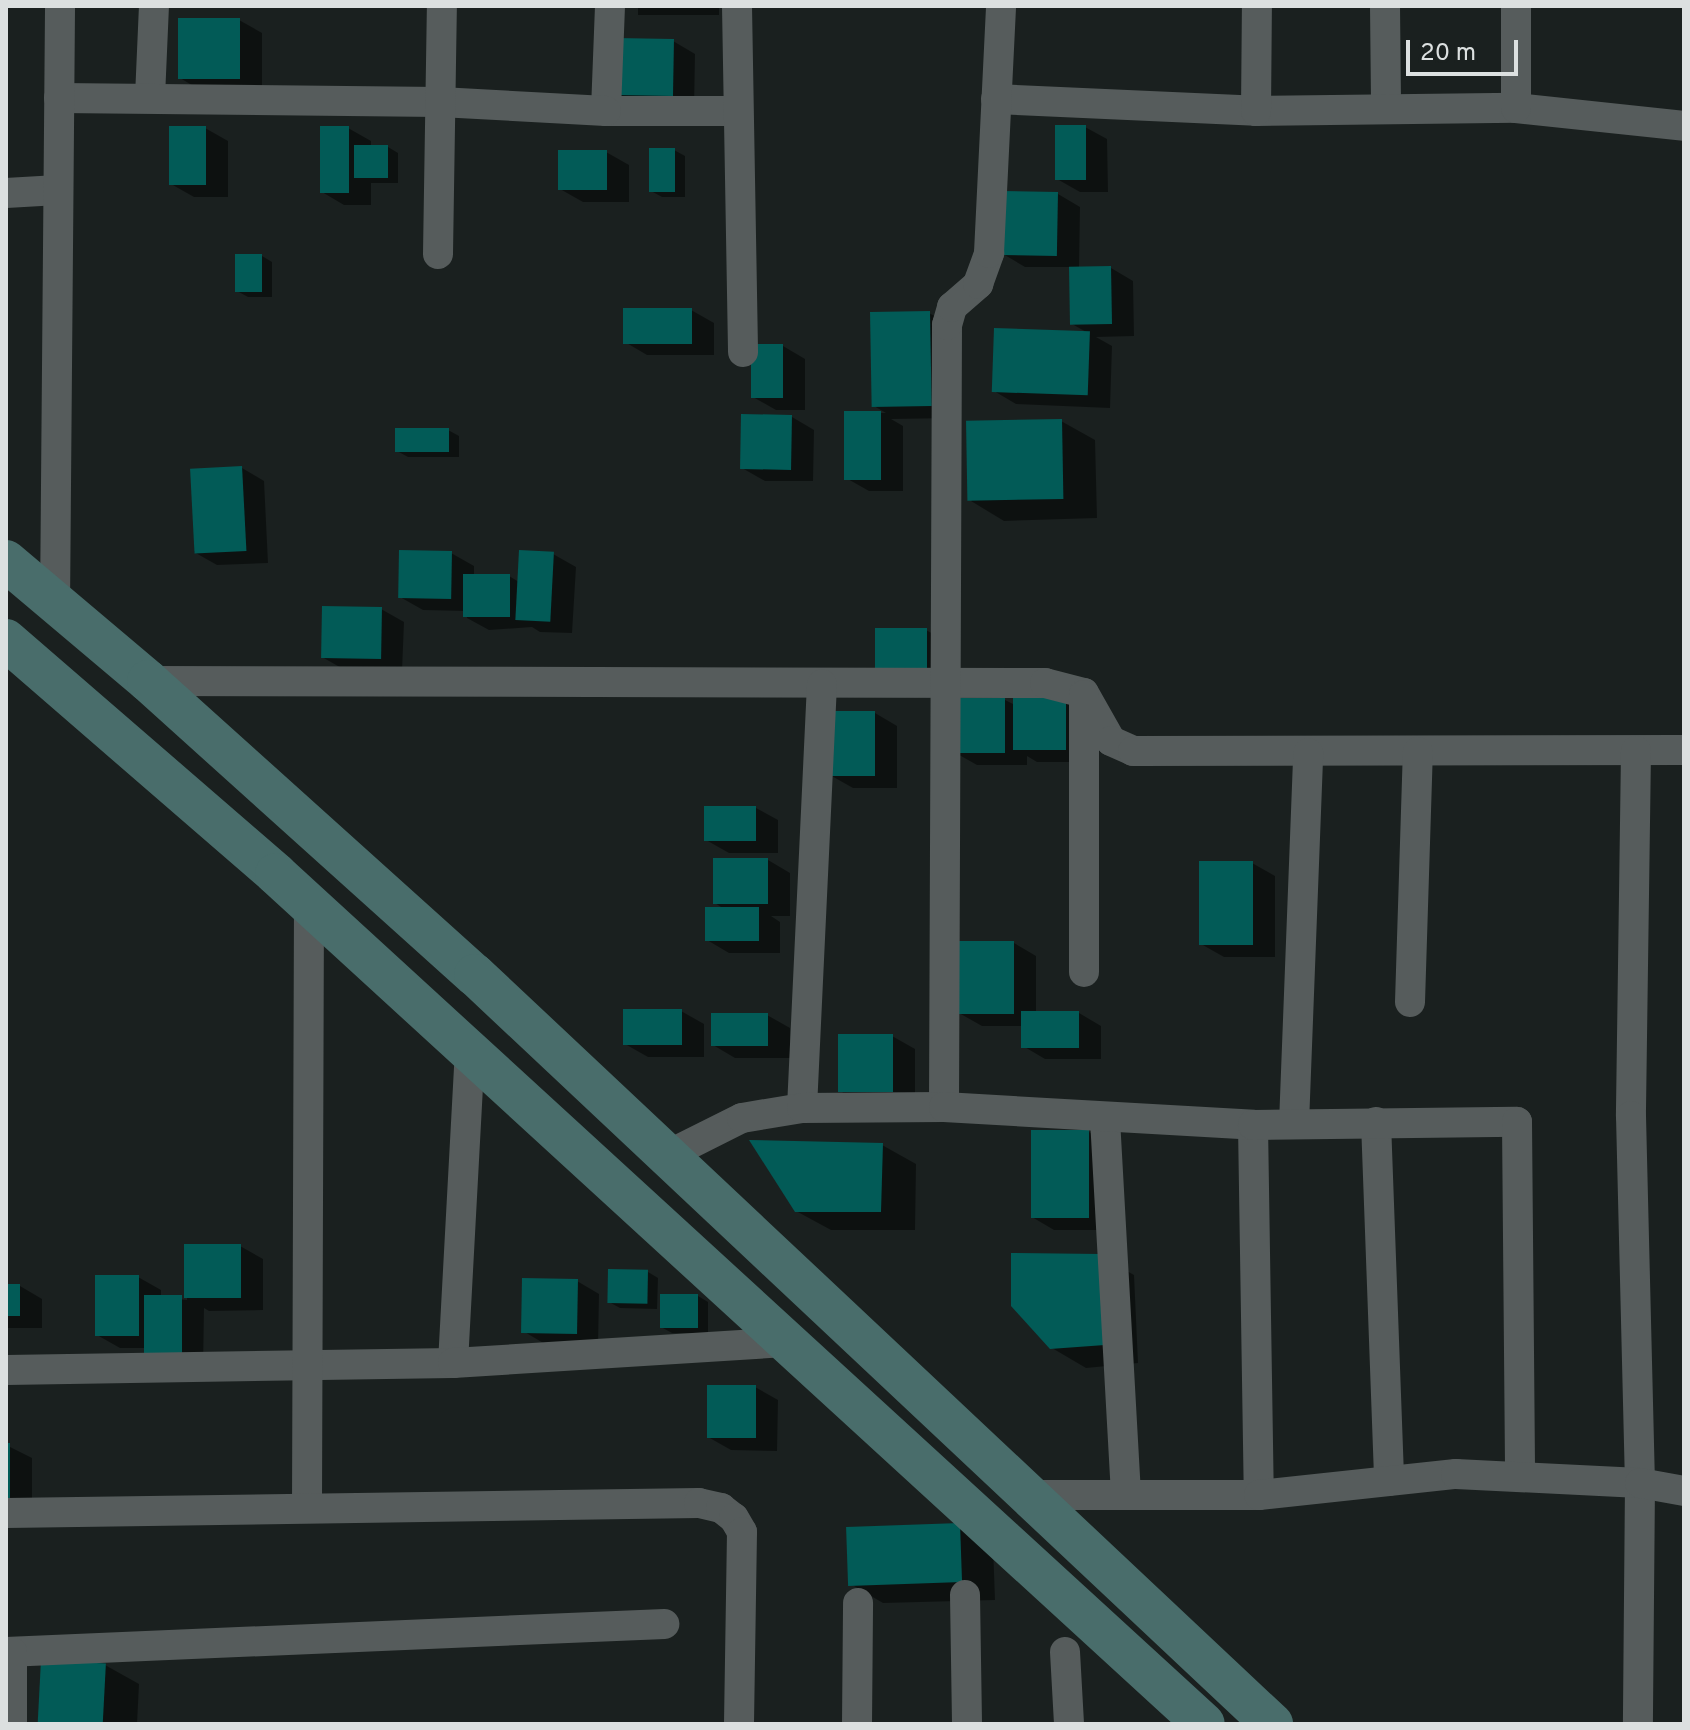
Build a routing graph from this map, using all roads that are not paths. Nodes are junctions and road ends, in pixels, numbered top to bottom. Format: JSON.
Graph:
{"nodes":[{"id":1,"x":60,"y":6,"type":"edge"},
{"id":2,"x":154,"y":6,"type":"edge"},
{"id":3,"x":442,"y":6,"type":"edge"},
{"id":4,"x":610,"y":6,"type":"edge"},
{"id":5,"x":737,"y":6,"type":"edge"},
{"id":6,"x":1001,"y":6,"type":"edge"},
{"id":7,"x":1257,"y":6,"type":"edge"},
{"id":8,"x":1385,"y":6,"type":"edge"},
{"id":9,"x":1516,"y":6,"type":"edge"},
{"id":10,"x":150,"y":97,"type":"junction"},
{"id":11,"x":59,"y":98,"type":"junction"},
{"id":12,"x":996,"y":99,"type":"junction"},
{"id":13,"x":440,"y":102,"type":"junction"},
{"id":14,"x":1386,"y":108,"type":"junction"},
{"id":15,"x":1516,"y":108,"type":"junction"},
{"id":16,"x":606,"y":111,"type":"junction"},
{"id":17,"x":737,"y":111,"type":"junction"},
{"id":18,"x":1256,"y":111,"type":"junction"},
{"id":19,"x":1684,"y":126,"type":"edge"},
{"id":20,"x":58,"y":190,"type":"junction"},
{"id":21,"x":6,"y":193,"type":"edge"},
{"id":22,"x":438,"y":254,"type":"dead end"},
{"id":23,"x":743,"y":352,"type":"dead end"},
{"id":24,"x":6,"y":561,"type":"edge"},
{"id":25,"x":55,"y":606,"type":"junction"},
{"id":26,"x":6,"y":640,"type":"edge"},
{"id":27,"x":148,"y":681,"type":"junction"},
{"id":28,"x":822,"y":684,"type":"junction"},
{"id":29,"x":945,"y":684,"type":"junction"},
{"id":30,"x":1084,"y":693,"type":"junction"},
{"id":31,"x":1684,"y":750,"type":"edge"},
{"id":32,"x":1636,"y":751,"type":"junction"},
{"id":33,"x":1418,"y":752,"type":"junction"},
{"id":34,"x":1308,"y":753,"type":"junction"},
{"id":35,"x":309,"y":904,"type":"junction"},
{"id":36,"x":1084,"y":972,"type":"dead end"},
{"id":37,"x":1410,"y":1002,"type":"dead end"},
{"id":38,"x":470,"y":1053,"type":"junction"},
{"id":39,"x":944,"y":1107,"type":"junction"},
{"id":40,"x":802,"y":1108,"type":"junction"},
{"id":41,"x":1105,"y":1119,"type":"junction"},
{"id":42,"x":1376,"y":1122,"type":"junction"},
{"id":43,"x":1294,"y":1124,"type":"junction"},
{"id":44,"x":1253,"y":1125,"type":"junction"},
{"id":45,"x":666,"y":1156,"type":"junction"},
{"id":46,"x":785,"y":1342,"type":"junction"},
{"id":47,"x":453,"y":1363,"type":"junction"},
{"id":48,"x":306,"y":1367,"type":"junction"},
{"id":49,"x":6,"y":1370,"type":"edge"},
{"id":50,"x":1520,"y":1477,"type":"junction"},
{"id":51,"x":1389,"y":1481,"type":"junction"},
{"id":52,"x":1640,"y":1483,"type":"junction"},
{"id":53,"x":1684,"y":1491,"type":"edge"},
{"id":54,"x":1126,"y":1493,"type":"junction"},
{"id":55,"x":1027,"y":1495,"type":"junction"},
{"id":56,"x":1259,"y":1495,"type":"junction"},
{"id":57,"x":307,"y":1506,"type":"junction"},
{"id":58,"x":6,"y":1513,"type":"edge"},
{"id":59,"x":965,"y":1595,"type":"dead end"},
{"id":60,"x":858,"y":1603,"type":"dead end"},
{"id":61,"x":664,"y":1624,"type":"dead end"},
{"id":62,"x":9,"y":1652,"type":"edge"},
{"id":63,"x":1065,"y":1652,"type":"dead end"},
{"id":64,"x":12,"y":1724,"type":"edge"},
{"id":65,"x":739,"y":1724,"type":"edge"},
{"id":66,"x":857,"y":1724,"type":"edge"},
{"id":67,"x":967,"y":1724,"type":"edge"},
{"id":68,"x":1069,"y":1724,"type":"edge"},
{"id":69,"x":1204,"y":1724,"type":"edge"},
{"id":70,"x":1272,"y":1724,"type":"edge"},
{"id":71,"x":1638,"y":1724,"type":"edge"}],
"edges":[{"from":1,"to":11,"type":"street"},
{"from":2,"to":10,"type":"street"},
{"from":3,"to":13,"type":"street"},
{"from":4,"to":16,"type":"street"},
{"from":5,"to":17,"type":"street"},
{"from":6,"to":12,"type":"street"},
{"from":7,"to":18,"type":"street"},
{"from":8,"to":14,"type":"street"},
{"from":9,"to":15,"type":"street"},
{"from":10,"to":11,"type":"street"},
{"from":10,"to":13,"type":"street"},
{"from":11,"to":20,"type":"street"},
{"from":12,"to":18,"type":"street"},
{"from":12,"to":29,"type":"street"},
{"from":13,"to":16,"type":"street"},
{"from":13,"to":22,"type":"street"},
{"from":14,"to":15,"type":"street"},
{"from":14,"to":18,"type":"street"},
{"from":15,"to":19,"type":"street"},
{"from":16,"to":17,"type":"street"},
{"from":17,"to":23,"type":"street"},
{"from":20,"to":21,"type":"street"},
{"from":20,"to":25,"type":"street"},
{"from":24,"to":25,"type":"street"},
{"from":25,"to":27,"type":"street"},
{"from":26,"to":35,"type":"street"},
{"from":27,"to":28,"type":"street"},
{"from":27,"to":45,"type":"street"},
{"from":28,"to":29,"type":"street"},
{"from":28,"to":40,"type":"street"},
{"from":29,"to":30,"type":"street"},
{"from":29,"to":39,"type":"street"},
{"from":30,"to":34,"type":"street"},
{"from":30,"to":36,"type":"street"},
{"from":31,"to":32,"type":"street"},
{"from":32,"to":33,"type":"street"},
{"from":32,"to":52,"type":"street"},
{"from":33,"to":34,"type":"street"},
{"from":33,"to":37,"type":"street"},
{"from":34,"to":43,"type":"street"},
{"from":35,"to":38,"type":"street"},
{"from":35,"to":48,"type":"street"},
{"from":38,"to":46,"type":"street"},
{"from":38,"to":47,"type":"street"},
{"from":39,"to":40,"type":"street"},
{"from":39,"to":41,"type":"street"},
{"from":40,"to":45,"type":"street"},
{"from":41,"to":44,"type":"street"},
{"from":41,"to":54,"type":"street"},
{"from":42,"to":43,"type":"street"},
{"from":42,"to":50,"type":"street"},
{"from":42,"to":51,"type":"street"},
{"from":43,"to":44,"type":"street"},
{"from":44,"to":56,"type":"street"},
{"from":45,"to":55,"type":"street"},
{"from":46,"to":47,"type":"street"},
{"from":46,"to":69,"type":"street"},
{"from":47,"to":48,"type":"street"},
{"from":48,"to":49,"type":"street"},
{"from":48,"to":57,"type":"street"},
{"from":50,"to":51,"type":"street"},
{"from":50,"to":52,"type":"street"},
{"from":51,"to":56,"type":"street"},
{"from":52,"to":53,"type":"street"},
{"from":52,"to":71,"type":"street"},
{"from":54,"to":55,"type":"street"},
{"from":54,"to":56,"type":"street"},
{"from":55,"to":70,"type":"street"},
{"from":57,"to":58,"type":"street"},
{"from":57,"to":65,"type":"street"},
{"from":59,"to":67,"type":"street"},
{"from":60,"to":66,"type":"street"},
{"from":61,"to":62,"type":"street"},
{"from":62,"to":64,"type":"street"},
{"from":63,"to":68,"type":"street"}]}
